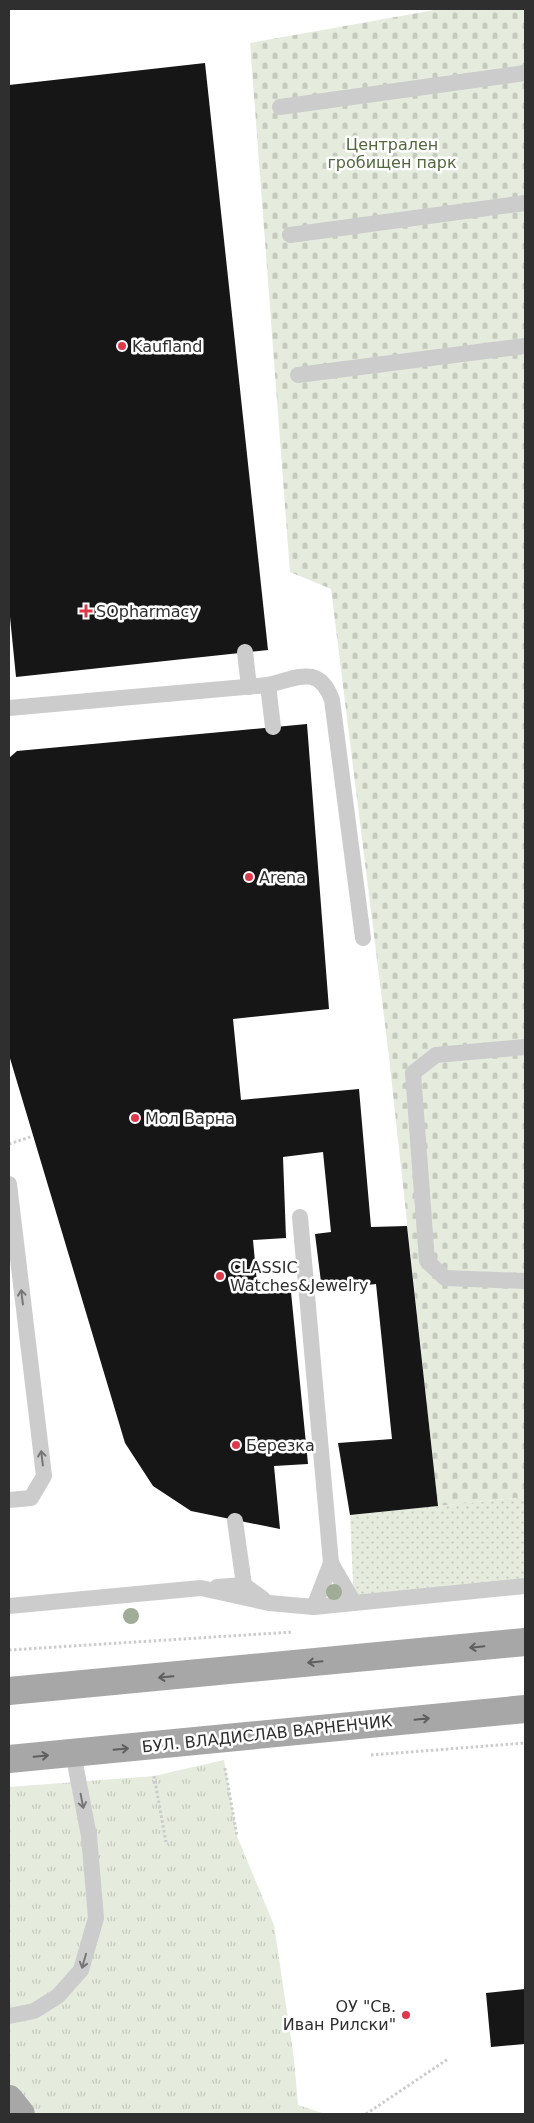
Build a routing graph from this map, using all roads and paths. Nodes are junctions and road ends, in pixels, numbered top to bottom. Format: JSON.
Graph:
{"nodes":[{"id":1,"x":525,"y":73,"type":"edge"},
{"id":2,"x":280,"y":107,"type":"dead end"},
{"id":3,"x":525,"y":203,"type":"edge"},
{"id":4,"x":290,"y":235,"type":"dead end"},
{"id":5,"x":525,"y":346,"type":"edge"},
{"id":6,"x":298,"y":376,"type":"dead end"},
{"id":7,"x":245,"y":652,"type":"dead end"},
{"id":8,"x":268,"y":685,"type":"junction"},
{"id":9,"x":248,"y":687,"type":"junction"},
{"id":10,"x":9,"y":708,"type":"edge"},
{"id":11,"x":273,"y":727,"type":"dead end"},
{"id":12,"x":363,"y":938,"type":"dead end"},
{"id":13,"x":525,"y":1047,"type":"edge"},
{"id":14,"x":33,"y":1136,"type":"dead end"},
{"id":15,"x":9,"y":1144,"type":"edge"},
{"id":16,"x":9,"y":1184,"type":"edge"},
{"id":17,"x":300,"y":1217,"type":"dead end"},
{"id":18,"x":525,"y":1281,"type":"edge"},
{"id":19,"x":9,"y":1500,"type":"edge"},
{"id":20,"x":235,"y":1521,"type":"dead end"},
{"id":21,"x":332,"y":1563,"type":"junction"},
{"id":22,"x":244,"y":1585,"type":"junction"},
{"id":23,"x":525,"y":1586,"type":"edge"},
{"id":24,"x":200,"y":1588,"type":"junction"},
{"id":25,"x":269,"y":1603,"type":"junction"},
{"id":26,"x":354,"y":1603,"type":"junction"},
{"id":27,"x":9,"y":1606,"type":"edge"},
{"id":28,"x":314,"y":1607,"type":"junction"},
{"id":29,"x":294,"y":1632,"type":"dead end"},
{"id":30,"x":525,"y":1642,"type":"edge"},
{"id":31,"x":9,"y":1650,"type":"edge"},
{"id":32,"x":9,"y":1692,"type":"edge"},
{"id":33,"x":525,"y":1709,"type":"edge"},
{"id":34,"x":73,"y":1753,"type":"junction"},
{"id":35,"x":9,"y":1759,"type":"edge"},
{"id":36,"x":224,"y":1760,"type":"dead end"},
{"id":37,"x":154,"y":1776,"type":"dead end"},
{"id":38,"x":237,"y":1836,"type":"dead end"},
{"id":39,"x":166,"y":1842,"type":"dead end"},
{"id":40,"x":9,"y":2016,"type":"edge"},
{"id":41,"x":448,"y":2059,"type":"dead end"},
{"id":42,"x":9,"y":2098,"type":"edge"},
{"id":43,"x":21,"y":2114,"type":"edge"},
{"id":44,"x":366,"y":2114,"type":"edge"}],
"edges":[{"from":1,"to":2,"type":"lane"},
{"from":3,"to":4,"type":"lane"},
{"from":5,"to":6,"type":"lane"},
{"from":7,"to":9,"type":"lane"},
{"from":8,"to":9,"type":"lane"},
{"from":8,"to":11,"type":"lane"},
{"from":8,"to":12,"type":"lane"},
{"from":9,"to":10,"type":"lane"},
{"from":13,"to":18,"type":"lane"},
{"from":14,"to":15,"type":"path"},
{"from":19,"to":16,"type":"lane","one_way":true},
{"from":17,"to":21,"type":"lane"},
{"from":20,"to":22,"type":"lane"},
{"from":21,"to":26,"type":"lane"},
{"from":21,"to":28,"type":"lane"},
{"from":22,"to":24,"type":"lane"},
{"from":22,"to":25,"type":"lane"},
{"from":23,"to":26,"type":"lane"},
{"from":24,"to":25,"type":"lane"},
{"from":24,"to":27,"type":"lane"},
{"from":25,"to":28,"type":"lane"},
{"from":26,"to":28,"type":"lane"},
{"from":29,"to":31,"type":"path"},
{"from":30,"to":32,"type":"main road","one_way":true},
{"from":34,"to":33,"type":"main road","name":"БУЛ. ВЛАДИСЛАВ ВАРНЕНЧИК","one_way":true},
{"from":35,"to":34,"type":"main road","name":"БУЛ. ВЛАДИСЛАВ ВАРНЕНЧИК","one_way":true},
{"from":34,"to":40,"type":"lane","one_way":true},
{"from":36,"to":38,"type":"path"},
{"from":37,"to":39,"type":"path"},
{"from":41,"to":44,"type":"path"},
{"from":42,"to":43,"type":"main road"}]}
